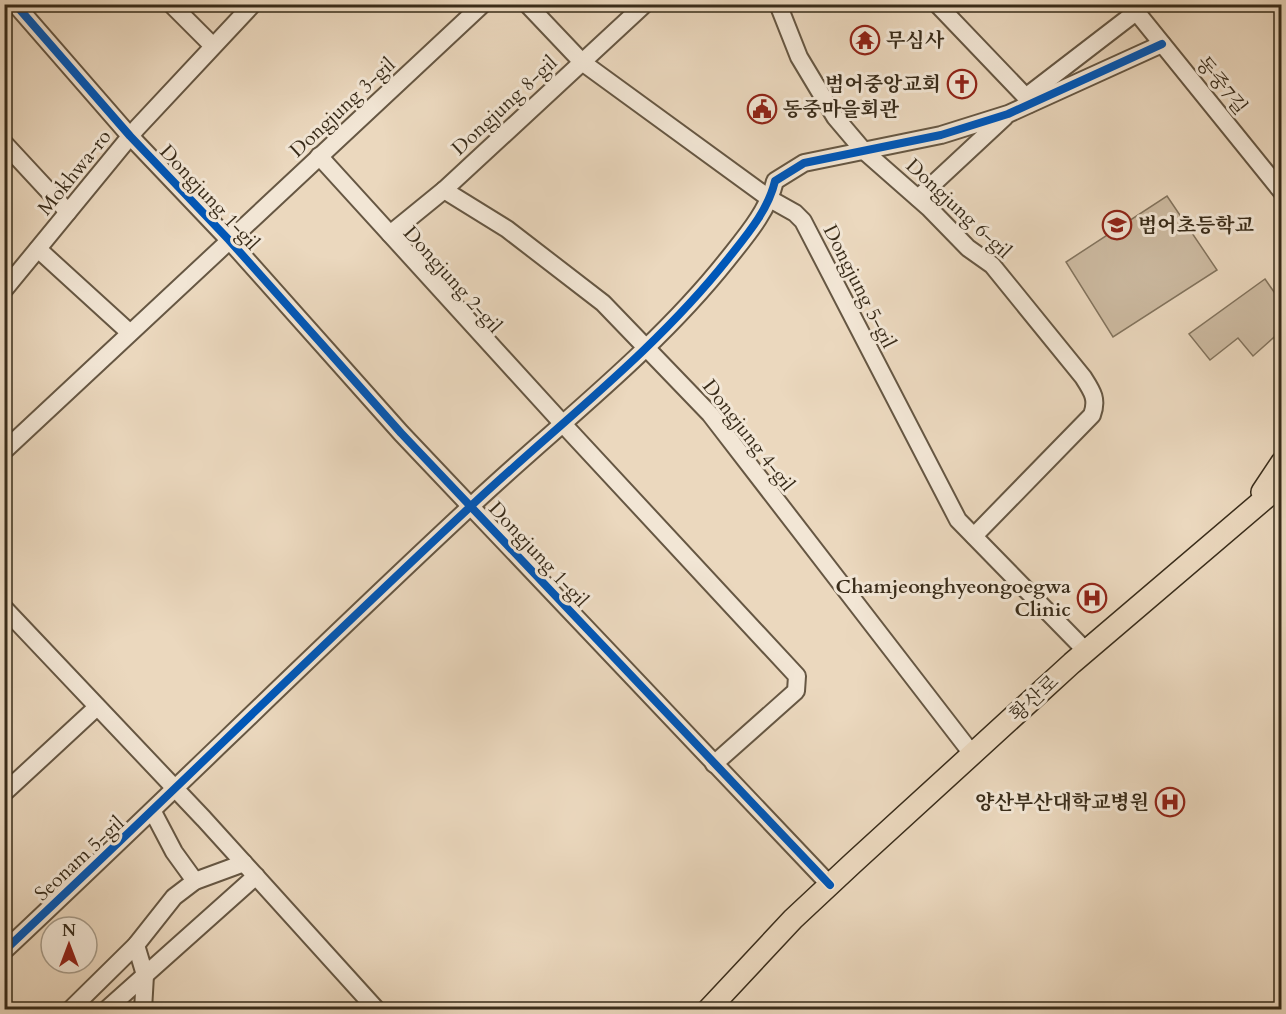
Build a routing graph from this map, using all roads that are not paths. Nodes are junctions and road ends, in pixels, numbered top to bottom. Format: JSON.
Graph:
{"nodes":[{"id":1,"x":15,"y":4,"type":"edge"},
{"id":2,"x":171,"y":4,"type":"edge"},
{"id":3,"x":253,"y":4,"type":"edge"},
{"id":4,"x":483,"y":4,"type":"edge"},
{"id":5,"x":527,"y":4,"type":"edge"},
{"id":6,"x":645,"y":4,"type":"edge"},
{"id":7,"x":778,"y":4,"type":"edge"},
{"id":8,"x":937,"y":4,"type":"edge"},
{"id":9,"x":1133,"y":8,"type":"edge"},
{"id":10,"x":1162,"y":44,"type":"junction"},
{"id":11,"x":213,"y":46,"type":"junction"},
{"id":12,"x":582,"y":62,"type":"junction"},
{"id":13,"x":1027,"y":100,"type":"junction"},
{"id":14,"x":1008,"y":114,"type":"junction"},
{"id":15,"x":130,"y":136,"type":"junction"},
{"id":16,"x":4,"y":143,"type":"edge"},
{"id":17,"x":863,"y":150,"type":"junction"},
{"id":18,"x":320,"y":156,"type":"junction"},
{"id":19,"x":444,"y":190,"type":"junction"},
{"id":20,"x":1281,"y":192,"type":"edge"},
{"id":21,"x":918,"y":198,"type":"junction"},
{"id":22,"x":770,"y":200,"type":"junction"},
{"id":23,"x":68,"y":212,"type":"junction"},
{"id":24,"x":390,"y":234,"type":"junction"},
{"id":25,"x":229,"y":240,"type":"junction"},
{"id":26,"x":38,"y":249,"type":"junction"},
{"id":27,"x":4,"y":290,"type":"edge"},
{"id":28,"x":129,"y":332,"type":"junction"},
{"id":29,"x":645,"y":348,"type":"junction"},
{"id":30,"x":562,"y":424,"type":"junction"},
{"id":31,"x":4,"y":451,"type":"edge"},
{"id":32,"x":1281,"y":462,"type":"edge"},
{"id":33,"x":1281,"y":484,"type":"edge"},
{"id":34,"x":1281,"y":499,"type":"edge"},
{"id":35,"x":471,"y":506,"type":"junction"},
{"id":36,"x":1250,"y":509,"type":"junction"},
{"id":37,"x":974,"y":536,"type":"junction"},
{"id":38,"x":4,"y":608,"type":"edge"},
{"id":39,"x":1086,"y":651,"type":"junction"},
{"id":40,"x":97,"y":707,"type":"junction"},
{"id":41,"x":973,"y":755,"type":"junction"},
{"id":42,"x":714,"y":764,"type":"junction"},
{"id":43,"x":176,"y":790,"type":"junction"},
{"id":44,"x":4,"y":793,"type":"edge"},
{"id":45,"x":153,"y":812,"type":"junction"},
{"id":46,"x":244,"y":863,"type":"junction"},
{"id":47,"x":256,"y":876,"type":"junction"},
{"id":48,"x":195,"y":881,"type":"junction"},
{"id":49,"x":830,"y":885,"type":"junction"},
{"id":50,"x":136,"y":945,"type":"junction"},
{"id":51,"x":4,"y":951,"type":"edge"},
{"id":52,"x":145,"y":975,"type":"junction"},
{"id":53,"x":70,"y":1010,"type":"edge"},
{"id":54,"x":106,"y":1010,"type":"edge"},
{"id":55,"x":143,"y":1010,"type":"edge"},
{"id":56,"x":377,"y":1010,"type":"edge"},
{"id":57,"x":708,"y":1010,"type":"edge"}],
"edges":[{"from":1,"to":15,"type":"street","name":"Dongjung 1-gil"},
{"from":2,"to":11,"type":"street"},
{"from":3,"to":11,"type":"street","name":"Mokhwa-ro"},
{"from":4,"to":18,"type":"street","name":"Dongjung 3-gil"},
{"from":5,"to":12,"type":"street","name":"Dongjung 5-gil"},
{"from":6,"to":12,"type":"street","name":"Dongjung 8-gil"},
{"from":7,"to":17,"type":"street","name":"Dongjung 6-gil"},
{"from":8,"to":13,"type":"street"},
{"from":9,"to":10,"type":"street","name":"동중7길"},
{"from":9,"to":13,"type":"street"},
{"from":10,"to":13,"type":"street"},
{"from":10,"to":20,"type":"street","name":"동중7길"},
{"from":11,"to":15,"type":"street","name":"Mokhwa-ro"},
{"from":12,"to":19,"type":"street","name":"Dongjung 8-gil"},
{"from":12,"to":22,"type":"street","name":"Dongjung 5-gil"},
{"from":13,"to":14,"type":"street"},
{"from":14,"to":17,"type":"street"},
{"from":14,"to":21,"type":"street"},
{"from":15,"to":23,"type":"street","name":"Mokhwa-ro"},
{"from":15,"to":25,"type":"street","name":"Dongjung 1-gil"},
{"from":16,"to":23,"type":"street"},
{"from":17,"to":21,"type":"street","name":"Dongjung 6-gil"},
{"from":17,"to":22,"type":"street"},
{"from":18,"to":24,"type":"street","name":"Dongjung 2-gil"},
{"from":18,"to":25,"type":"street","name":"Dongjung 3-gil"},
{"from":19,"to":24,"type":"street","name":"Dongjung 8-gil"},
{"from":19,"to":29,"type":"street","name":"Dongjung 4-gil"},
{"from":21,"to":37,"type":"street","name":"Dongjung 6-gil"},
{"from":22,"to":29,"type":"street"},
{"from":22,"to":37,"type":"street","name":"Dongjung 5-gil"},
{"from":23,"to":26,"type":"street","name":"Mokhwa-ro"},
{"from":24,"to":30,"type":"street","name":"Dongjung 2-gil"},
{"from":25,"to":28,"type":"street","name":"Dongjung 1-gil"},
{"from":25,"to":35,"type":"street","name":"Dongjung 1-gil"},
{"from":26,"to":27,"type":"street","name":"Mokhwa-ro"},
{"from":26,"to":28,"type":"street"},
{"from":28,"to":31,"type":"street","name":"Dongjung 1-gil"},
{"from":29,"to":30,"type":"street"},
{"from":29,"to":41,"type":"street","name":"Dongjung 4-gil"},
{"from":30,"to":35,"type":"street"},
{"from":30,"to":42,"type":"street","name":"Dongjung 2-gil"},
{"from":32,"to":36,"type":"main road"},
{"from":33,"to":36,"type":"main road","name":"황산로"},
{"from":34,"to":36,"type":"main road"},
{"from":35,"to":42,"type":"street","name":"Dongjung 1-gil"},
{"from":35,"to":43,"type":"street","name":"Seonam 5-gil"},
{"from":36,"to":39,"type":"main road","name":"황산로"},
{"from":37,"to":39,"type":"street","name":"Dongjung 5-gil"},
{"from":38,"to":40,"type":"street"},
{"from":39,"to":41,"type":"main road","name":"황산로"},
{"from":40,"to":43,"type":"street"},
{"from":40,"to":44,"type":"street"},
{"from":41,"to":49,"type":"main road","name":"황산로"},
{"from":42,"to":49,"type":"street","name":"Dongjung 1-gil"},
{"from":43,"to":45,"type":"street","name":"Seonam 5-gil"},
{"from":43,"to":46,"type":"street"},
{"from":45,"to":48,"type":"street"},
{"from":45,"to":51,"type":"street","name":"Seonam 5-gil"},
{"from":46,"to":47,"type":"street"},
{"from":46,"to":48,"type":"street"},
{"from":47,"to":52,"type":"street"},
{"from":47,"to":56,"type":"street"},
{"from":48,"to":50,"type":"street"},
{"from":49,"to":57,"type":"main road","name":"황산로"},
{"from":50,"to":52,"type":"street"},
{"from":50,"to":53,"type":"street"},
{"from":52,"to":54,"type":"street"},
{"from":52,"to":55,"type":"street"}]}
